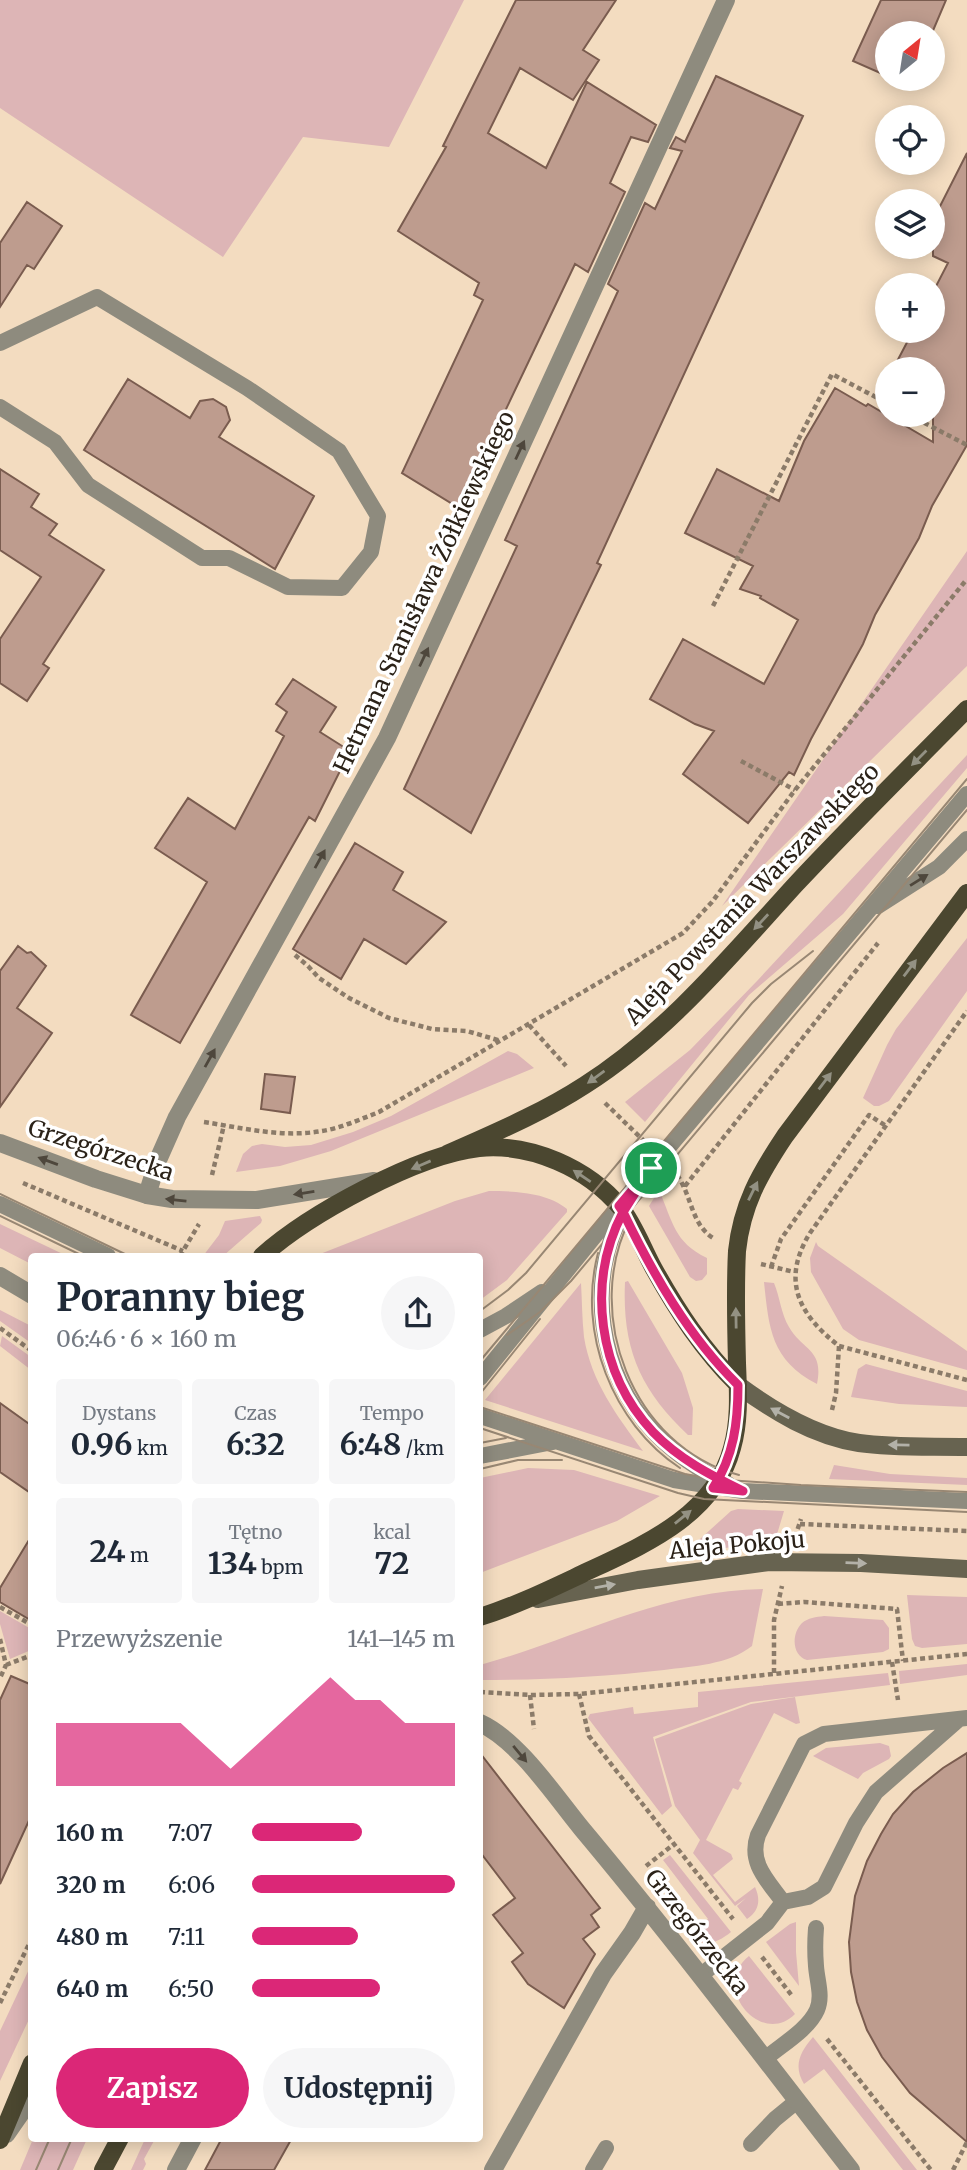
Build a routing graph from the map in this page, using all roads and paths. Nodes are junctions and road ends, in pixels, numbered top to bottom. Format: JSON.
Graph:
{"nodes":[{"id":1,"x":726,"y":0,"type":"edge"},
{"id":2,"x":0,"y":344,"type":"edge"},
{"id":3,"x":875,"y":397,"type":"edge"},
{"id":4,"x":0,"y":407,"type":"edge"},
{"id":5,"x":932,"y":427,"type":"edge"},
{"id":6,"x":967,"y":445,"type":"edge"},
{"id":7,"x":967,"y":579,"type":"edge"},
{"id":8,"x":713,"y":606,"type":"dead end"},
{"id":9,"x":967,"y":709,"type":"edge"},
{"id":10,"x":741,"y":761,"type":"dead end"},
{"id":11,"x":795,"y":790,"type":"junction"},
{"id":12,"x":967,"y":794,"type":"edge"},
{"id":13,"x":967,"y":839,"type":"edge"},
{"id":14,"x":967,"y":893,"type":"edge"},
{"id":15,"x":865,"y":915,"type":"junction"},
{"id":16,"x":884,"y":936,"type":"dead end"},
{"id":17,"x":273,"y":943,"type":"junction"},
{"id":18,"x":967,"y":1011,"type":"edge"},
{"id":19,"x":529,"y":1024,"type":"junction"},
{"id":20,"x":502,"y":1041,"type":"junction"},
{"id":21,"x":559,"y":1059,"type":"dead end"},
{"id":22,"x":611,"y":1109,"type":"dead end"},
{"id":23,"x":886,"y":1126,"type":"junction"},
{"id":24,"x":635,"y":1133,"type":"dead end"},
{"id":25,"x":0,"y":1143,"type":"edge"},
{"id":26,"x":447,"y":1154,"type":"junction"},
{"id":27,"x":213,"y":1171,"type":"dead end"},
{"id":28,"x":674,"y":1171,"type":"dead end"},
{"id":29,"x":395,"y":1176,"type":"junction"},
{"id":30,"x":12,"y":1178,"type":"dead end"},
{"id":31,"x":685,"y":1186,"type":"junction"},
{"id":32,"x":147,"y":1195,"type":"junction"},
{"id":33,"x":0,"y":1204,"type":"edge"},
{"id":34,"x":621,"y":1209,"type":"junction"},
{"id":35,"x":201,"y":1219,"type":"dead end"},
{"id":36,"x":710,"y":1236,"type":"dead end"},
{"id":37,"x":183,"y":1251,"type":"joint"},
{"id":38,"x":102,"y":1253,"type":"edge"},
{"id":39,"x":265,"y":1253,"type":"edge"},
{"id":40,"x":760,"y":1264,"type":"dead end"},
{"id":41,"x":771,"y":1267,"type":"junction"},
{"id":42,"x":794,"y":1272,"type":"junction"},
{"id":43,"x":0,"y":1276,"type":"edge"},
{"id":44,"x":561,"y":1279,"type":"junction"},
{"id":45,"x":28,"y":1293,"type":"edge"},
{"id":46,"x":0,"y":1328,"type":"edge"},
{"id":47,"x":483,"y":1328,"type":"edge"},
{"id":48,"x":839,"y":1346,"type":"junction"},
{"id":49,"x":28,"y":1348,"type":"edge"},
{"id":50,"x":483,"y":1374,"type":"edge"},
{"id":51,"x":967,"y":1381,"type":"edge"},
{"id":52,"x":738,"y":1385,"type":"junction"},
{"id":53,"x":836,"y":1392,"type":"dead end"},
{"id":54,"x":483,"y":1417,"type":"edge"},
{"id":55,"x":556,"y":1441,"type":"junction"},
{"id":56,"x":967,"y":1447,"type":"edge"},
{"id":57,"x":483,"y":1455,"type":"edge"},
{"id":58,"x":716,"y":1483,"type":"junction"},
{"id":59,"x":967,"y":1501,"type":"edge"},
{"id":60,"x":803,"y":1511,"type":"dead end"},
{"id":61,"x":800,"y":1524,"type":"junction"},
{"id":62,"x":967,"y":1531,"type":"edge"},
{"id":63,"x":794,"y":1540,"type":"dead end"},
{"id":64,"x":967,"y":1569,"type":"edge"},
{"id":65,"x":782,"y":1589,"type":"dead end"},
{"id":66,"x":778,"y":1604,"type":"junction"},
{"id":67,"x":515,"y":1606,"type":"junction"},
{"id":68,"x":0,"y":1607,"type":"edge"},
{"id":69,"x":483,"y":1616,"type":"edge"},
{"id":70,"x":28,"y":1623,"type":"edge"},
{"id":71,"x":0,"y":1639,"type":"edge"},
{"id":72,"x":967,"y":1654,"type":"edge"},
{"id":73,"x":28,"y":1657,"type":"edge"},
{"id":74,"x":903,"y":1661,"type":"junction"},
{"id":75,"x":892,"y":1662,"type":"junction"},
{"id":76,"x":6,"y":1665,"type":"junction"},
{"id":77,"x":774,"y":1673,"type":"junction"},
{"id":78,"x":0,"y":1678,"type":"edge"},
{"id":79,"x":483,"y":1692,"type":"edge"},
{"id":80,"x":963,"y":1719,"type":"edge"},
{"id":81,"x":483,"y":1725,"type":"edge"},
{"id":82,"x":901,"y":1726,"type":"junction"},
{"id":83,"x":674,"y":1844,"type":"dead end"},
{"id":84,"x":659,"y":1856,"type":"dead end"},
{"id":85,"x":783,"y":1902,"type":"junction"},
{"id":86,"x":647,"y":1907,"type":"junction"},
{"id":87,"x":816,"y":1928,"type":"dead end"},
{"id":88,"x":28,"y":1946,"type":"edge"},
{"id":89,"x":701,"y":1975,"type":"junction"},
{"id":90,"x":0,"y":2003,"type":"edge"},
{"id":91,"x":765,"y":2059,"type":"junction"},
{"id":92,"x":28,"y":2073,"type":"edge"},
{"id":93,"x":797,"y":2101,"type":"junction"},
{"id":94,"x":28,"y":2104,"type":"edge"},
{"id":95,"x":109,"y":2142,"type":"edge"},
{"id":96,"x":118,"y":2142,"type":"edge"},
{"id":97,"x":191,"y":2142,"type":"edge"},
{"id":98,"x":967,"y":2142,"type":"edge"},
{"id":99,"x":0,"y":2143,"type":"edge"},
{"id":100,"x":751,"y":2144,"type":"dead end"},
{"id":101,"x":606,"y":2148,"type":"dead end"},
{"id":102,"x":102,"y":2170,"type":"edge"},
{"id":103,"x":176,"y":2170,"type":"edge"},
{"id":104,"x":493,"y":2170,"type":"edge"},
{"id":105,"x":593,"y":2170,"type":"edge"},
{"id":106,"x":851,"y":2170,"type":"edge"},
{"id":107,"x":953,"y":2170,"type":"edge"}],
"edges":[{"from":17,"to":1,"type":"street","name":"Hetmana Stanisława Żółkiewskiego","one_way":true},
{"from":2,"to":4,"type":"lane"},
{"from":3,"to":8,"type":"path"},
{"from":5,"to":6,"type":"path"},
{"from":7,"to":11,"type":"path"},
{"from":9,"to":26,"type":"main road","name":"Aleja Powstania Warszawskiego","one_way":true},
{"from":10,"to":11,"type":"path"},
{"from":11,"to":19,"type":"path"},
{"from":12,"to":15,"type":"lane"},
{"from":15,"to":13,"type":"lane","one_way":true},
{"from":52,"to":14,"type":"main road","one_way":true},
{"from":15,"to":34,"type":"lane"},
{"from":16,"to":31,"type":"path"},
{"from":17,"to":20,"type":"path"},
{"from":32,"to":17,"type":"street","name":"Hetmana Stanisława Żółkiewskiego","one_way":true},
{"from":18,"to":23,"type":"path"},
{"from":19,"to":20,"type":"path"},
{"from":19,"to":21,"type":"path"},
{"from":20,"to":27,"type":"path"},
{"from":22,"to":24,"type":"path"},
{"from":23,"to":41,"type":"path"},
{"from":23,"to":42,"type":"path"},
{"from":32,"to":25,"type":"street","name":"Grzegórzecka","one_way":true},
{"from":26,"to":29,"type":"main road","one_way":true},
{"from":34,"to":26,"type":"main road","one_way":true},
{"from":28,"to":31,"type":"path"},
{"from":29,"to":32,"type":"street","name":"Grzegórzecka","one_way":true},
{"from":29,"to":39,"type":"main road"},
{"from":30,"to":37,"type":"path"},
{"from":31,"to":36,"type":"path"},
{"from":33,"to":38,"type":"lane"},
{"from":34,"to":44,"type":"lane"},
{"from":34,"to":52,"type":"main road"},
{"from":34,"to":58,"type":"lane"},
{"from":35,"to":37,"type":"path"},
{"from":40,"to":41,"type":"path"},
{"from":41,"to":42,"type":"path"},
{"from":42,"to":48,"type":"path"},
{"from":43,"to":45,"type":"street"},
{"from":44,"to":47,"type":"lane"},
{"from":44,"to":50,"type":"lane"},
{"from":46,"to":49,"type":"path"},
{"from":48,"to":51,"type":"path"},
{"from":48,"to":53,"type":"path"},
{"from":56,"to":52,"type":"main road","one_way":true},
{"from":52,"to":58,"type":"main road"},
{"from":54,"to":55,"type":"lane"},
{"from":55,"to":57,"type":"lane"},
{"from":55,"to":58,"type":"lane"},
{"from":58,"to":59,"type":"lane"},
{"from":67,"to":58,"type":"main road","one_way":true},
{"from":60,"to":61,"type":"path"},
{"from":61,"to":62,"type":"path"},
{"from":61,"to":63,"type":"path"},
{"from":67,"to":64,"type":"main road","name":"Aleja Pokoju","one_way":true},
{"from":65,"to":66,"type":"path"},
{"from":66,"to":74,"type":"path"},
{"from":66,"to":77,"type":"path"},
{"from":67,"to":69,"type":"main road"},
{"from":68,"to":70,"type":"path"},
{"from":71,"to":76,"type":"path"},
{"from":72,"to":74,"type":"path"},
{"from":73,"to":76,"type":"path"},
{"from":74,"to":75,"type":"path"},
{"from":75,"to":77,"type":"path"},
{"from":75,"to":82,"type":"path"},
{"from":76,"to":78,"type":"path"},
{"from":77,"to":79,"type":"path"},
{"from":80,"to":82,"type":"lane"},
{"from":80,"to":85,"type":"lane"},
{"from":81,"to":86,"type":"street","name":"Grzegórzecka","one_way":true},
{"from":82,"to":85,"type":"lane"},
{"from":83,"to":84,"type":"path"},
{"from":85,"to":89,"type":"lane"},
{"from":86,"to":89,"type":"street","name":"Grzegórzecka"},
{"from":86,"to":104,"type":"street"},
{"from":87,"to":91,"type":"lane"},
{"from":88,"to":90,"type":"path"},
{"from":89,"to":91,"type":"street","name":"Grzegórzecka"},
{"from":91,"to":93,"type":"street","name":"Grzegórzecka"},
{"from":92,"to":99,"type":"main road"},
{"from":93,"to":100,"type":"lane"},
{"from":93,"to":106,"type":"street","name":"Grzegórzecka"},
{"from":94,"to":99,"type":"lane"},
{"from":95,"to":102,"type":"lane"},
{"from":96,"to":102,"type":"main road"},
{"from":97,"to":103,"type":"street"},
{"from":98,"to":107,"type":"path"},
{"from":101,"to":105,"type":"lane"}]}
